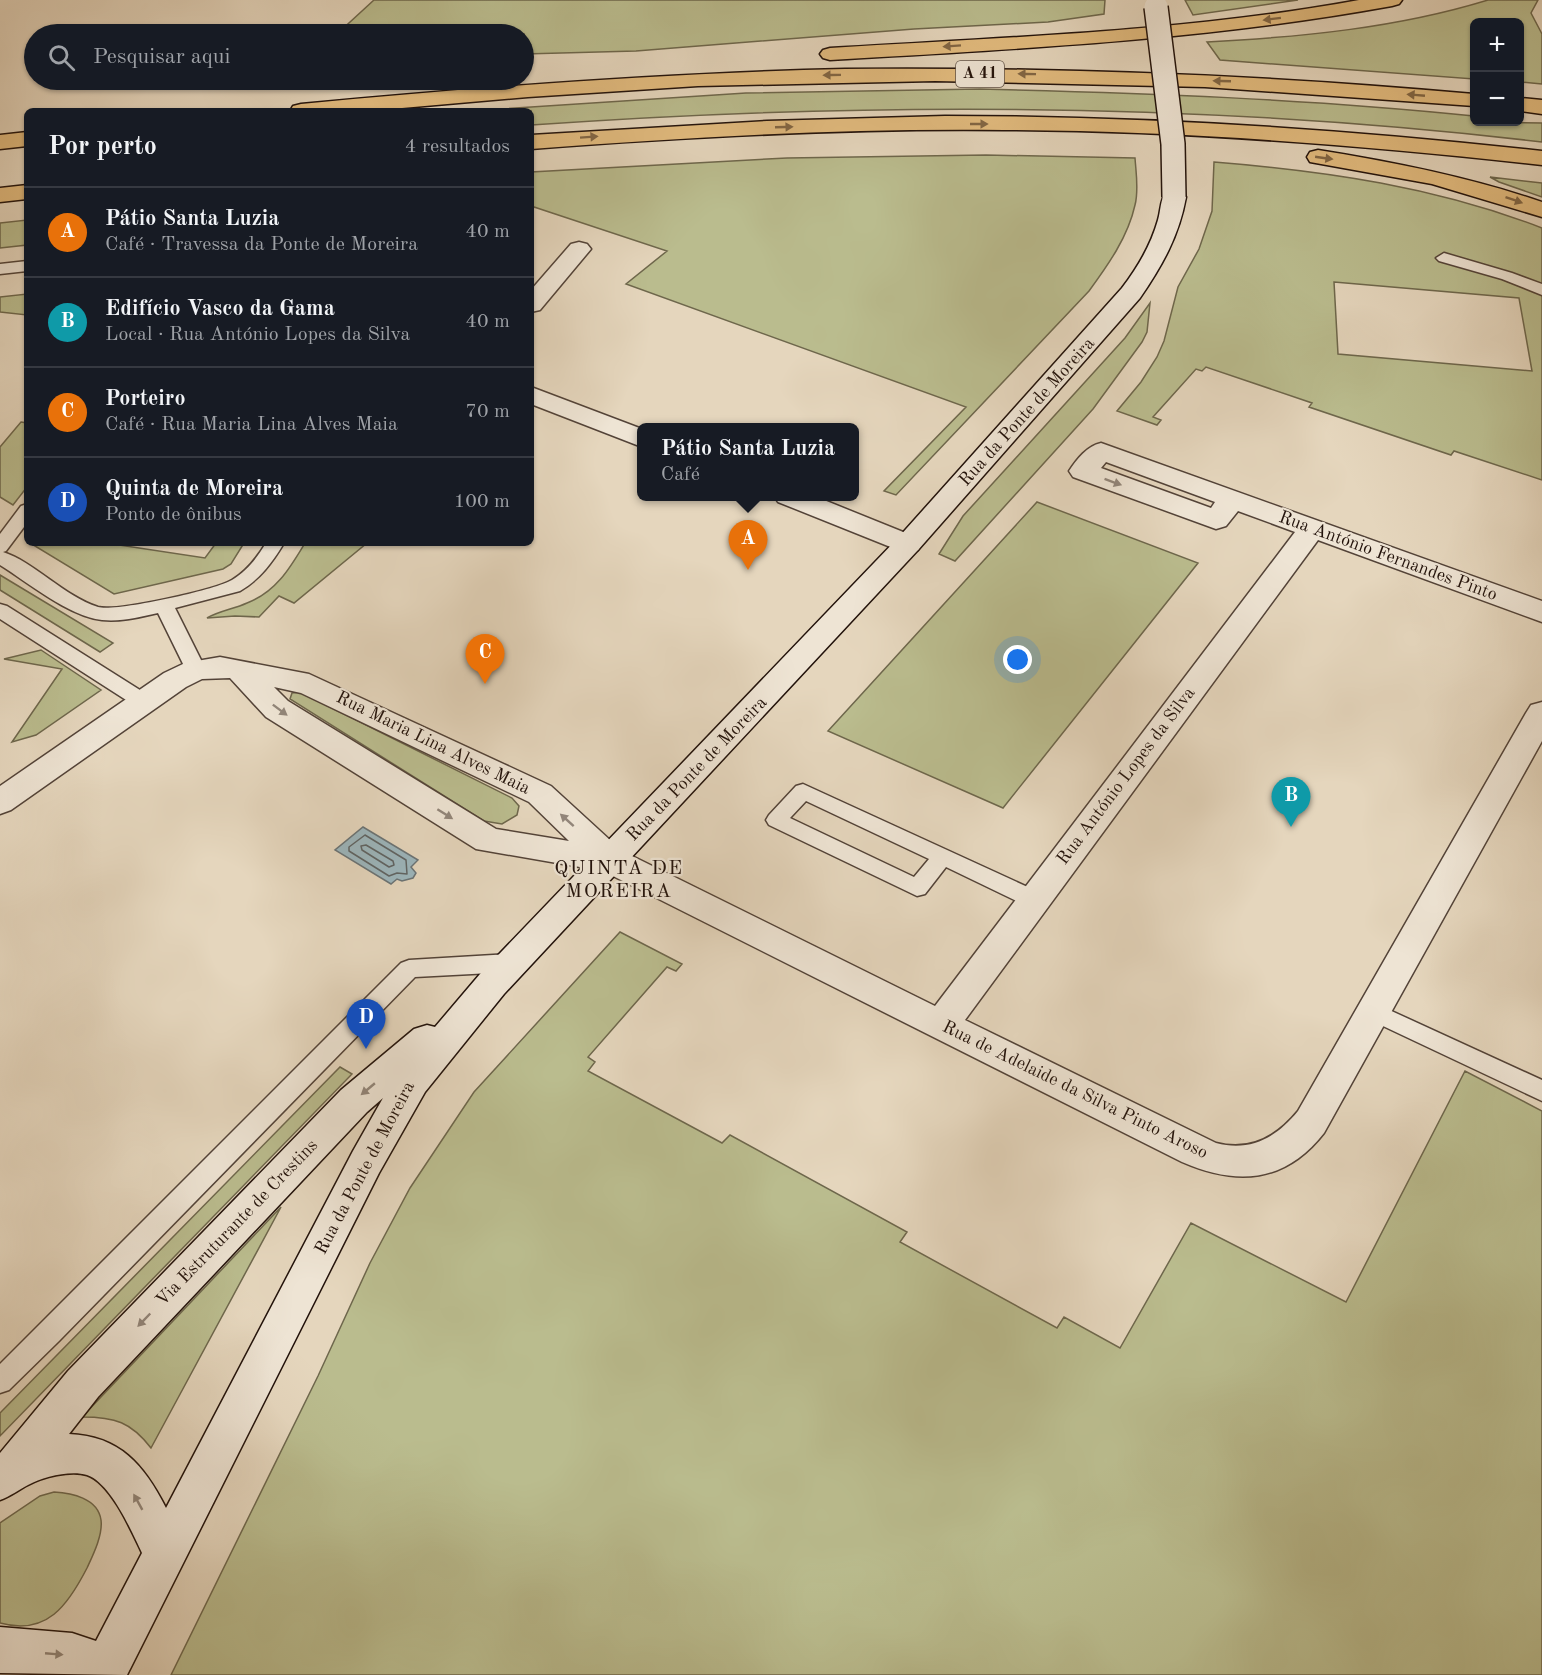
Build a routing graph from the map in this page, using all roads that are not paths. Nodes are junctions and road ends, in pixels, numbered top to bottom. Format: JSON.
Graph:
{"nodes":[{"id":1,"x":1392,"y":0,"type":"edge"},
{"id":2,"x":1155,"y":3,"type":"edge"},
{"id":3,"x":534,"y":78,"type":"edge"},
{"id":4,"x":498,"y":90,"type":"edge"},
{"id":5,"x":485,"y":94,"type":"junction"},
{"id":6,"x":1470,"y":100,"type":"edge"},
{"id":7,"x":1524,"y":106,"type":"edge"},
{"id":8,"x":333,"y":108,"type":"edge"},
{"id":9,"x":1542,"y":108,"type":"edge"},
{"id":10,"x":1100,"y":126,"type":"junction"},
{"id":11,"x":24,"y":139,"type":"edge"},
{"id":12,"x":0,"y":142,"type":"edge"},
{"id":13,"x":534,"y":142,"type":"edge"},
{"id":14,"x":1542,"y":158,"type":"edge"},
{"id":15,"x":24,"y":192,"type":"edge"},
{"id":16,"x":0,"y":195,"type":"edge"},
{"id":17,"x":1542,"y":210,"type":"edge"},
{"id":18,"x":579,"y":249,"type":"dead end"},
{"id":19,"x":1444,"y":258,"type":"dead end"},
{"id":20,"x":24,"y":266,"type":"edge"},
{"id":21,"x":0,"y":269,"type":"edge"},
{"id":22,"x":1542,"y":290,"type":"edge"},
{"id":23,"x":534,"y":302,"type":"edge"},
{"id":24,"x":534,"y":396,"type":"edge"},
{"id":25,"x":637,"y":437,"type":"edge"},
{"id":26,"x":1233,"y":499,"type":"dead end"},
{"id":27,"x":800,"y":501,"type":"edge"},
{"id":28,"x":24,"y":514,"type":"edge"},
{"id":29,"x":1312,"y":528,"type":"junction"},
{"id":30,"x":908,"y":544,"type":"junction"},
{"id":31,"x":273,"y":546,"type":"edge"},
{"id":32,"x":0,"y":547,"type":"edge"},
{"id":33,"x":0,"y":557,"type":"edge"},
{"id":34,"x":163,"y":604,"type":"junction"},
{"id":35,"x":0,"y":610,"type":"edge"},
{"id":36,"x":1542,"y":612,"type":"edge"},
{"id":37,"x":239,"y":669,"type":"junction"},
{"id":38,"x":196,"y":670,"type":"junction"},
{"id":39,"x":144,"y":702,"type":"junction"},
{"id":40,"x":1542,"y":713,"type":"edge"},
{"id":41,"x":0,"y":802,"type":"edge"},
{"id":42,"x":943,"y":857,"type":"junction"},
{"id":43,"x":610,"y":860,"type":"junction"},
{"id":44,"x":1035,"y":900,"type":"junction"},
{"id":45,"x":502,"y":973,"type":"junction"},
{"id":46,"x":1374,"y":1012,"type":"junction"},
{"id":47,"x":941,"y":1025,"type":"junction"},
{"id":48,"x":1542,"y":1091,"type":"edge"},
{"id":49,"x":0,"y":1381,"type":"edge"},
{"id":50,"x":7,"y":1474,"type":"edge"},
{"id":51,"x":165,"y":1554,"type":"junction"},
{"id":52,"x":0,"y":1650,"type":"edge"},
{"id":53,"x":105,"y":1671,"type":"edge"}],
"edges":[{"from":1,"to":3,"type":"highway","one_way":true},
{"from":2,"to":30,"type":"street","name":"Rua da Ponte de Moreira","bridge":true},
{"from":4,"to":5,"type":"highway","one_way":true},
{"from":6,"to":5,"type":"highway","number":"A 41","one_way":true},
{"from":5,"to":8,"type":"highway","number":"A 41"},
{"from":7,"to":9,"type":"highway"},
{"from":13,"to":10,"type":"highway","one_way":true},
{"from":10,"to":14,"type":"highway"},
{"from":10,"to":17,"type":"highway","one_way":true},
{"from":11,"to":12,"type":"highway"},
{"from":15,"to":16,"type":"highway"},
{"from":18,"to":23,"type":"street"},
{"from":19,"to":22,"type":"lane"},
{"from":20,"to":21,"type":"lane"},
{"from":24,"to":25,"type":"street"},
{"from":26,"to":29,"type":"street","name":"Rua António Fernandes Pinto"},
{"from":27,"to":30,"type":"street"},
{"from":28,"to":32,"type":"lane"},
{"from":29,"to":36,"type":"street","name":"Rua António Fernandes Pinto"},
{"from":29,"to":44,"type":"street","name":"Rua António Lopes da Silva"},
{"from":30,"to":43,"type":"street","name":"Rua da Ponte de Moreira"},
{"from":31,"to":34,"type":"lane"},
{"from":33,"to":34,"type":"lane"},
{"from":34,"to":38,"type":"lane"},
{"from":35,"to":39,"type":"lane"},
{"from":37,"to":38,"type":"street","name":"Rua Maria Lina Alves Maia"},
{"from":43,"to":37,"type":"street","name":"Rua Maria Lina Alves Maia","one_way":true},
{"from":37,"to":43,"type":"street","one_way":true},
{"from":38,"to":39,"type":"street","name":"Rua Maria Lina Alves Maia"},
{"from":39,"to":41,"type":"street","name":"Rua Maria Lina Alves Maia"},
{"from":40,"to":46,"type":"street","name":"Rua de Adelaide da Silva Pinto Aroso"},
{"from":42,"to":42,"type":"lane"},
{"from":42,"to":44,"type":"lane"},
{"from":43,"to":45,"type":"street","name":"Rua da Ponte de Moreira"},
{"from":43,"to":47,"type":"street","name":"Rua de Adelaide da Silva Pinto Aroso"},
{"from":44,"to":47,"type":"street","name":"Rua António Lopes da Silva"},
{"from":45,"to":49,"type":"lane"},
{"from":45,"to":50,"type":"street","name":"Via Estruturante de Crestins","one_way":true},
{"from":45,"to":51,"type":"street","name":"Rua da Ponte de Moreira"},
{"from":46,"to":47,"type":"street","name":"Rua de Adelaide da Silva Pinto Aroso"},
{"from":46,"to":48,"type":"lane"},
{"from":51,"to":50,"type":"street","one_way":true},
{"from":51,"to":53,"type":"street","name":"Rua da Ponte de Moreira"},
{"from":52,"to":53,"type":"street","one_way":true}]}
